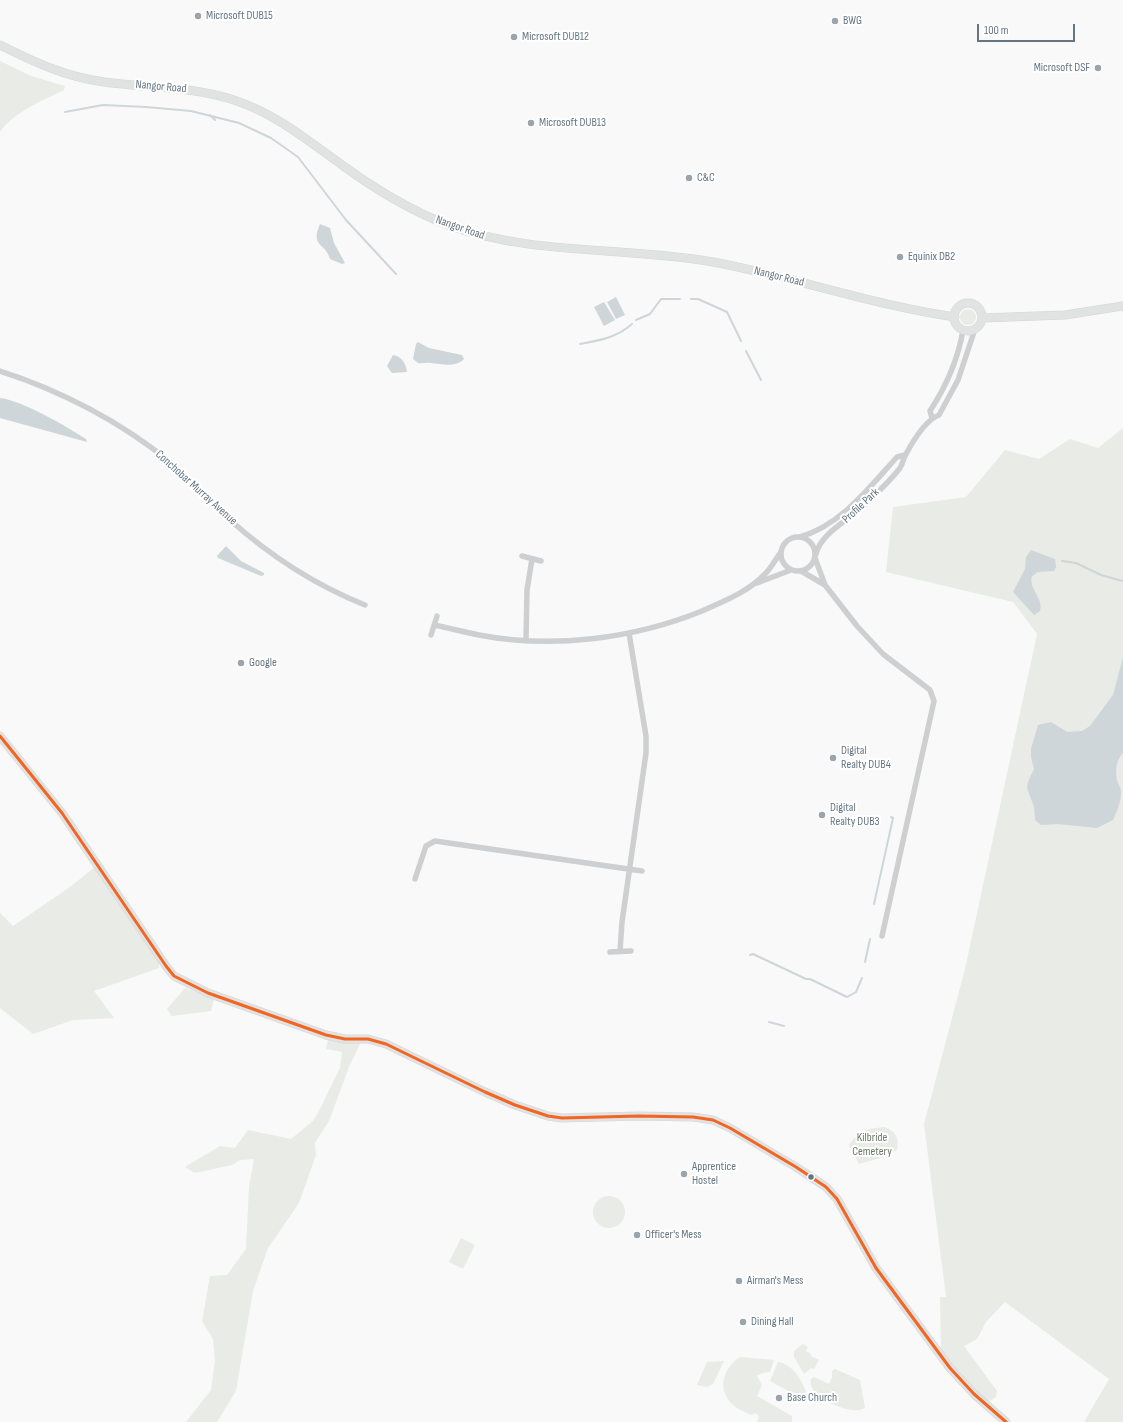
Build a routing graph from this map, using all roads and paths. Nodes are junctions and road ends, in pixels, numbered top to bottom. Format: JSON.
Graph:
{"nodes":[{"id":1,"x":0,"y":45,"type":"edge"},
{"id":2,"x":1123,"y":306,"type":"edge"},
{"id":3,"x":955,"y":317,"type":"junction"},
{"id":4,"x":982,"y":318,"type":"junction"},
{"id":5,"x":975,"y":329,"type":"junction"},
{"id":6,"x":963,"y":330,"type":"junction"},
{"id":7,"x":0,"y":371,"type":"edge"},
{"id":8,"x":932,"y":418,"type":"junction"},
{"id":9,"x":905,"y":454,"type":"junction"},
{"id":10,"x":800,"y":537,"type":"junction"},
{"id":11,"x":781,"y":552,"type":"junction"},
{"id":12,"x":522,"y":556,"type":"dead end"},
{"id":13,"x":815,"y":556,"type":"junction"},
{"id":14,"x":532,"y":559,"type":"junction"},
{"id":15,"x":541,"y":561,"type":"dead end"},
{"id":16,"x":791,"y":570,"type":"junction"},
{"id":17,"x":801,"y":571,"type":"junction"},
{"id":18,"x":753,"y":585,"type":"junction"},
{"id":19,"x":825,"y":585,"type":"junction"},
{"id":20,"x":365,"y":605,"type":"dead end"},
{"id":21,"x":437,"y":616,"type":"dead end"},
{"id":22,"x":434,"y":625,"type":"junction"},
{"id":23,"x":629,"y":632,"type":"junction"},
{"id":24,"x":432,"y":635,"type":"dead end"},
{"id":25,"x":526,"y":640,"type":"junction"},
{"id":26,"x":0,"y":736,"type":"edge"},
{"id":27,"x":630,"y":869,"type":"junction"},
{"id":28,"x":642,"y":871,"type":"dead end"},
{"id":29,"x":415,"y":879,"type":"dead end"},
{"id":30,"x":882,"y":936,"type":"dead end"},
{"id":31,"x":620,"y":951,"type":"junction"},
{"id":32,"x":631,"y":951,"type":"dead end"},
{"id":33,"x":610,"y":952,"type":"dead end"},
{"id":34,"x":1006,"y":1422,"type":"edge"}],
"edges":[{"from":1,"to":3,"type":"street","name":"Nangor Road"},
{"from":2,"to":4,"type":"street"},
{"from":3,"to":4,"type":"street"},
{"from":3,"to":6,"type":"street"},
{"from":4,"to":5,"type":"street"},
{"from":5,"to":6,"type":"street"},
{"from":5,"to":8,"type":"street","name":"Profile Park"},
{"from":6,"to":8,"type":"street","name":"Profile Park"},
{"from":7,"to":20,"type":"street","name":"Conchobar Murray Avenue"},
{"from":8,"to":9,"type":"street","name":"Profile Park"},
{"from":9,"to":10,"type":"street","name":"Profile Park"},
{"from":9,"to":13,"type":"street","name":"Profile Park"},
{"from":10,"to":11,"type":"street"},
{"from":10,"to":13,"type":"street"},
{"from":11,"to":16,"type":"street"},
{"from":11,"to":18,"type":"street"},
{"from":12,"to":14,"type":"street"},
{"from":13,"to":17,"type":"street"},
{"from":13,"to":19,"type":"street"},
{"from":14,"to":15,"type":"street"},
{"from":14,"to":25,"type":"street"},
{"from":16,"to":17,"type":"street"},
{"from":16,"to":18,"type":"street"},
{"from":17,"to":19,"type":"street"},
{"from":18,"to":23,"type":"street"},
{"from":19,"to":30,"type":"street"},
{"from":21,"to":22,"type":"street"},
{"from":22,"to":24,"type":"street"},
{"from":22,"to":25,"type":"street"},
{"from":23,"to":25,"type":"street"},
{"from":23,"to":27,"type":"street"},
{"from":26,"to":34,"type":"street"},
{"from":27,"to":28,"type":"street"},
{"from":27,"to":29,"type":"street"},
{"from":27,"to":31,"type":"street"},
{"from":31,"to":32,"type":"street"},
{"from":31,"to":33,"type":"street"}]}
